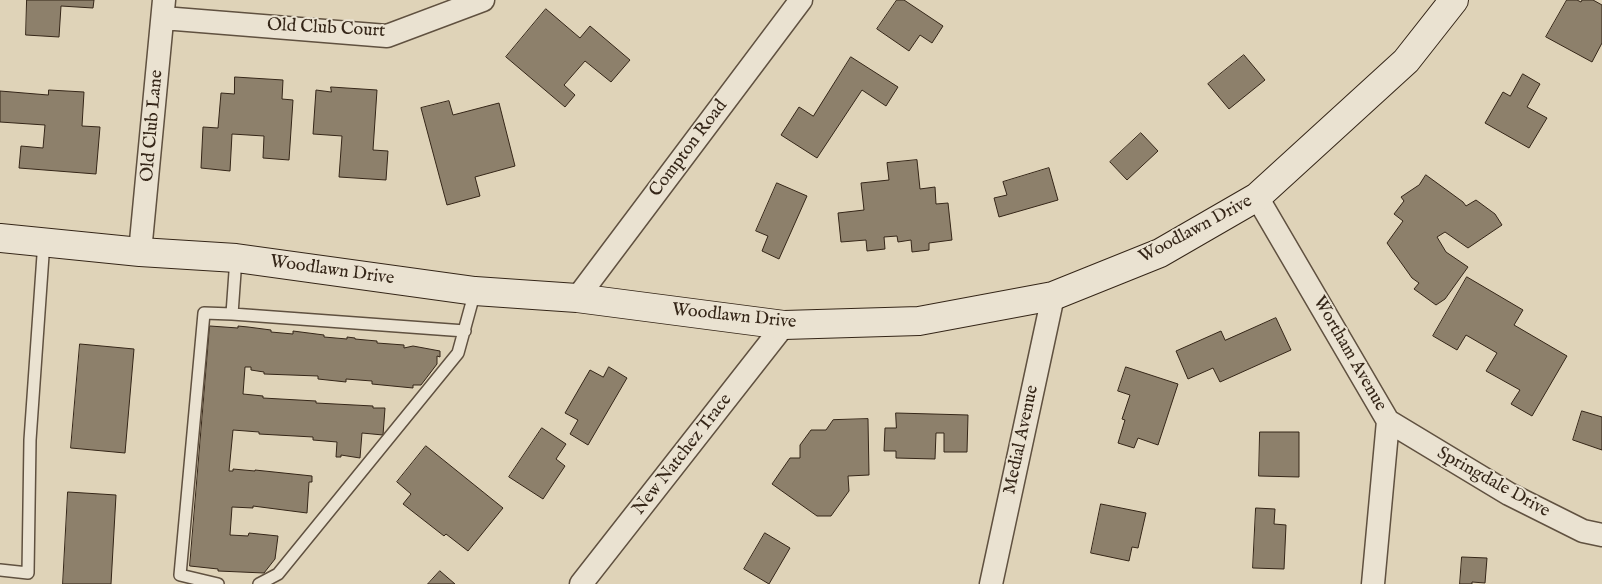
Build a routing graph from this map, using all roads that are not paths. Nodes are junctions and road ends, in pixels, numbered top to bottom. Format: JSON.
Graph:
{"nodes":[{"id":1,"x":483,"y":0,"type":"edge"},
{"id":2,"x":801,"y":0,"type":"edge"},
{"id":3,"x":1454,"y":0,"type":"edge"},
{"id":4,"x":164,"y":9,"type":"edge"},
{"id":5,"x":1258,"y":198,"type":"junction"},
{"id":6,"x":0,"y":238,"type":"edge"},
{"id":7,"x":44,"y":242,"type":"junction"},
{"id":8,"x":140,"y":252,"type":"junction"},
{"id":9,"x":236,"y":258,"type":"junction"},
{"id":10,"x":475,"y":290,"type":"junction"},
{"id":11,"x":1053,"y":296,"type":"junction"},
{"id":12,"x":577,"y":298,"type":"junction"},
{"id":13,"x":232,"y":314,"type":"junction"},
{"id":14,"x":784,"y":325,"type":"junction"},
{"id":15,"x":465,"y":331,"type":"junction"},
{"id":16,"x":1388,"y":421,"type":"junction"},
{"id":17,"x":1602,"y":535,"type":"edge"},
{"id":18,"x":0,"y":570,"type":"edge"},
{"id":19,"x":27,"y":579,"type":"edge"},
{"id":20,"x":218,"y":584,"type":"edge"},
{"id":21,"x":259,"y":584,"type":"edge"},
{"id":22,"x":582,"y":584,"type":"edge"},
{"id":23,"x":991,"y":584,"type":"edge"},
{"id":24,"x":1373,"y":584,"type":"edge"}],
"edges":[{"from":1,"to":4,"type":"street","name":"Old Club Court"},
{"from":2,"to":12,"type":"street","name":"Compton Road"},
{"from":3,"to":5,"type":"main road","name":"Woodlawn Drive"},
{"from":4,"to":8,"type":"street","name":"Old Club Lane"},
{"from":5,"to":11,"type":"main road","name":"Woodlawn Drive"},
{"from":5,"to":16,"type":"street","name":"Wortham Avenue"},
{"from":6,"to":7,"type":"main road","name":"Woodlawn Drive"},
{"from":7,"to":8,"type":"main road","name":"Woodlawn Drive"},
{"from":7,"to":19,"type":"lane"},
{"from":8,"to":9,"type":"main road","name":"Woodlawn Drive"},
{"from":9,"to":10,"type":"main road","name":"Woodlawn Drive"},
{"from":9,"to":13,"type":"lane"},
{"from":10,"to":12,"type":"main road","name":"Woodlawn Drive"},
{"from":10,"to":15,"type":"lane"},
{"from":11,"to":14,"type":"main road","name":"Woodlawn Drive"},
{"from":11,"to":23,"type":"street","name":"Medial Avenue"},
{"from":12,"to":14,"type":"main road","name":"Woodlawn Drive"},
{"from":13,"to":15,"type":"lane"},
{"from":13,"to":20,"type":"lane"},
{"from":14,"to":22,"type":"street","name":"New Natchez Trace"},
{"from":15,"to":21,"type":"lane"},
{"from":16,"to":17,"type":"street","name":"Springdale Drive"},
{"from":16,"to":24,"type":"street","name":"Wortham Avenue"},
{"from":18,"to":19,"type":"lane"}]}
